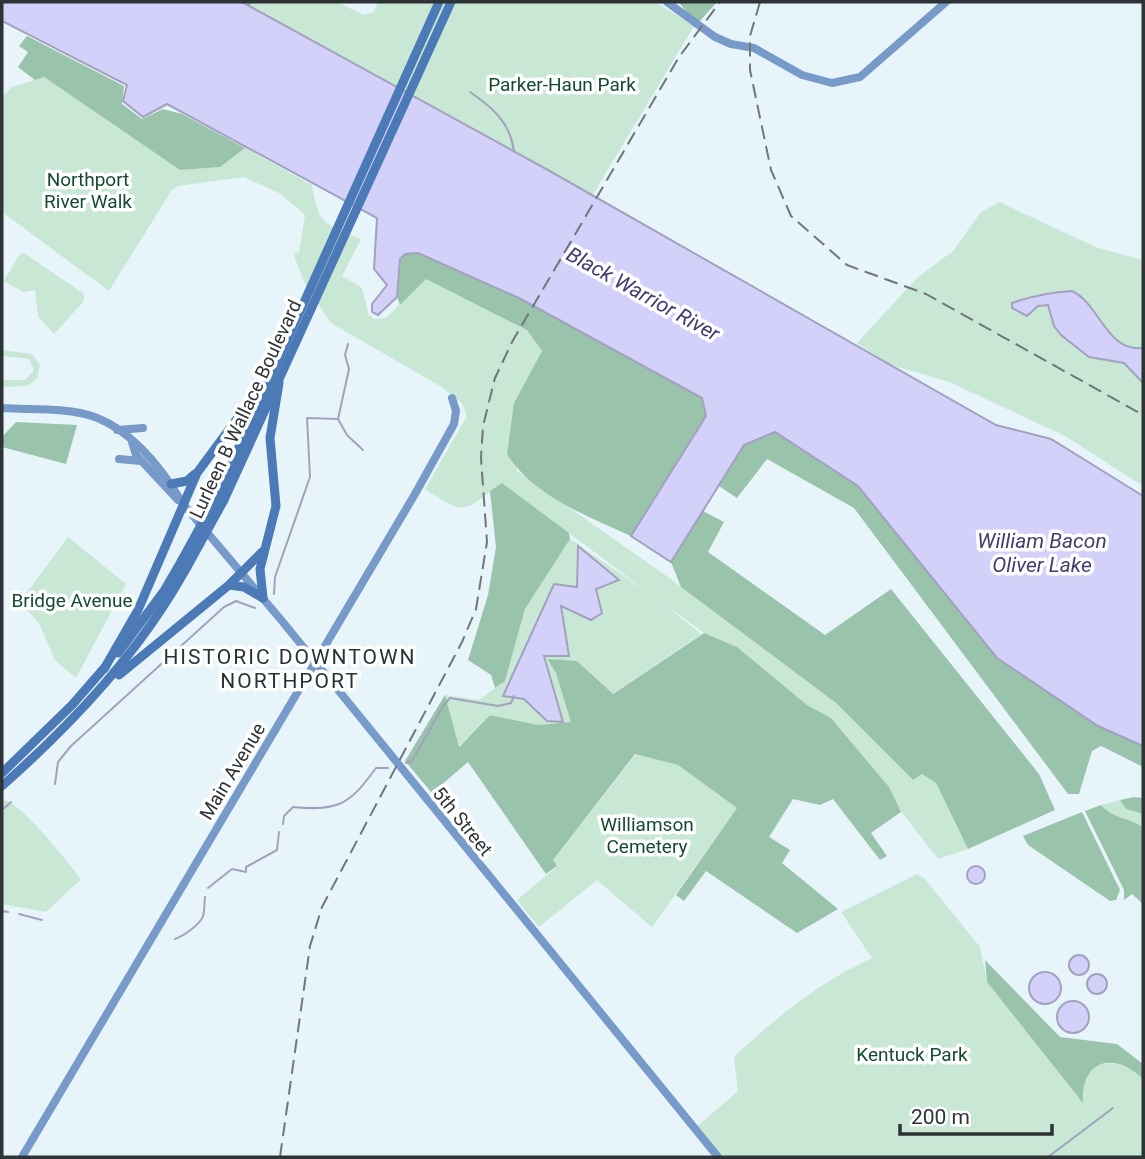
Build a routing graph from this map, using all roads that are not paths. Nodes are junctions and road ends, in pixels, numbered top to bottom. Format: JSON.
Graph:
{"nodes":[{"id":1,"x":439,"y":2,"type":"edge"},
{"id":2,"x":450,"y":2,"type":"edge"},
{"id":3,"x":669,"y":2,"type":"edge"},
{"id":4,"x":946,"y":2,"type":"edge"},
{"id":5,"x":296,"y":333,"type":"junction"},
{"id":6,"x":277,"y":372,"type":"junction"},
{"id":7,"x":452,"y":398,"type":"dead end"},
{"id":8,"x":2,"y":408,"type":"edge"},
{"id":9,"x":143,"y":428,"type":"dead end"},
{"id":10,"x":117,"y":430,"type":"junction"},
{"id":11,"x":132,"y":443,"type":"junction"},
{"id":12,"x":119,"y":459,"type":"dead end"},
{"id":13,"x":141,"y":461,"type":"junction"},
{"id":14,"x":197,"y":472,"type":"junction"},
{"id":15,"x":172,"y":484,"type":"junction"},
{"id":16,"x":183,"y":505,"type":"junction"},
{"id":17,"x":264,"y":550,"type":"junction"},
{"id":18,"x":185,"y":564,"type":"junction"},
{"id":19,"x":242,"y":572,"type":"junction"},
{"id":20,"x":229,"y":585,"type":"junction"},
{"id":21,"x":263,"y":598,"type":"junction"},
{"id":22,"x":316,"y":664,"type":"junction"},
{"id":23,"x":104,"y":669,"type":"junction"},
{"id":24,"x":94,"y":697,"type":"junction"},
{"id":25,"x":2,"y":773,"type":"edge"},
{"id":26,"x":2,"y":786,"type":"edge"},
{"id":27,"x":22,"y":1157,"type":"edge"},
{"id":28,"x":718,"y":1157,"type":"edge"}],
"edges":[{"from":1,"to":5,"type":"highway","name":"Lurleen B Wallace Boulevard"},
{"from":2,"to":5,"type":"highway","name":"Lurleen B Wallace Boulevard"},
{"from":3,"to":4,"type":"main road"},
{"from":5,"to":6,"type":"highway","name":"Lurleen B Wallace Boulevard"},
{"from":6,"to":14,"type":"highway"},
{"from":6,"to":17,"type":"highway"},
{"from":6,"to":18,"type":"highway","name":"Lurleen B Wallace Boulevard","bridge":true},
{"from":7,"to":22,"type":"main road","name":"Main Avenue"},
{"from":8,"to":10,"type":"main road"},
{"from":9,"to":10,"type":"main road"},
{"from":10,"to":11,"type":"main road"},
{"from":11,"to":13,"type":"main road","name":"5th Street"},
{"from":11,"to":15,"type":"main road","name":"5th Street"},
{"from":12,"to":13,"type":"main road"},
{"from":13,"to":16,"type":"main road","name":"5th Street"},
{"from":14,"to":15,"type":"highway"},
{"from":14,"to":16,"type":"highway"},
{"from":15,"to":16,"type":"main road","name":"5th Street"},
{"from":16,"to":19,"type":"main road","name":"5th Street"},
{"from":16,"to":23,"type":"highway"},
{"from":17,"to":19,"type":"highway"},
{"from":17,"to":21,"type":"highway"},
{"from":18,"to":23,"type":"highway","name":"Lurleen B Wallace Boulevard"},
{"from":18,"to":24,"type":"highway","name":"Lurleen B Wallace Boulevard"},
{"from":19,"to":20,"type":"highway"},
{"from":19,"to":21,"type":"main road","name":"5th Street"},
{"from":20,"to":21,"type":"highway"},
{"from":20,"to":24,"type":"highway"},
{"from":21,"to":22,"type":"main road","name":"5th Street"},
{"from":22,"to":27,"type":"main road","name":"Main Avenue"},
{"from":22,"to":28,"type":"main road","name":"5th Street"},
{"from":23,"to":25,"type":"highway","name":"Lurleen B Wallace Boulevard"},
{"from":24,"to":26,"type":"highway","name":"Lurleen B Wallace Boulevard"}]}
